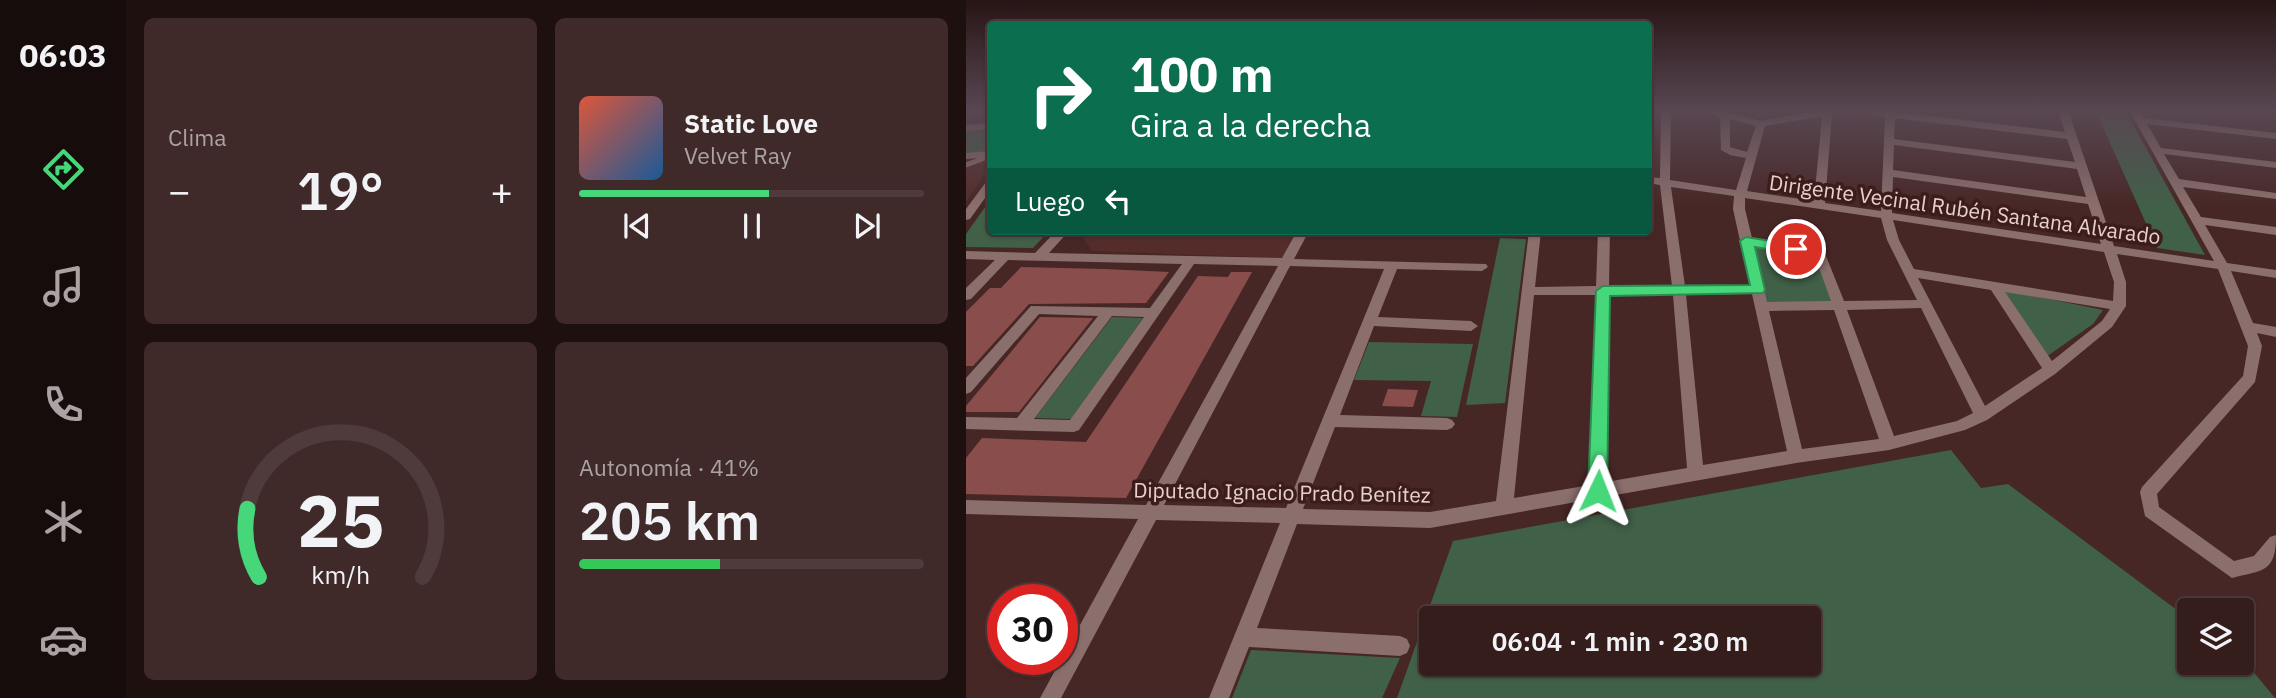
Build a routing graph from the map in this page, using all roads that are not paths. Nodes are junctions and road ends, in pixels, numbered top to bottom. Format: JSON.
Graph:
{"nodes":[{"id":1,"x":1890,"y":142,"type":"edge"},
{"id":2,"x":1666,"y":143,"type":"edge"},
{"id":3,"x":1726,"y":143,"type":"edge"},
{"id":4,"x":1755,"y":143,"type":"edge"},
{"id":5,"x":1824,"y":143,"type":"edge"},
{"id":6,"x":1895,"y":143,"type":"edge"},
{"id":7,"x":2073,"y":143,"type":"edge"},
{"id":8,"x":2151,"y":143,"type":"edge"},
{"id":9,"x":2155,"y":149,"type":"junction"},
{"id":10,"x":987,"y":155,"type":"edge"},
{"id":11,"x":966,"y":156,"type":"edge"},
{"id":12,"x":987,"y":156,"type":"edge"},
{"id":13,"x":1751,"y":156,"type":"junction"},
{"id":14,"x":966,"y":165,"type":"edge"},
{"id":15,"x":2276,"y":165,"type":"edge"},
{"id":16,"x":2081,"y":166,"type":"junction"},
{"id":17,"x":1889,"y":173,"type":"junction"},
{"id":18,"x":1652,"y":181,"type":"edge"},
{"id":19,"x":2174,"y":182,"type":"junction"},
{"id":20,"x":1665,"y":183,"type":"junction"},
{"id":21,"x":987,"y":188,"type":"edge"},
{"id":22,"x":1740,"y":195,"type":"junction"},
{"id":23,"x":2276,"y":196,"type":"edge"},
{"id":24,"x":2093,"y":201,"type":"junction"},
{"id":25,"x":1819,"y":207,"type":"junction"},
{"id":26,"x":966,"y":217,"type":"edge"},
{"id":27,"x":1886,"y":217,"type":"junction"},
{"id":28,"x":2197,"y":220,"type":"junction"},
{"id":29,"x":2276,"y":231,"type":"edge"},
{"id":30,"x":1059,"y":235,"type":"edge"},
{"id":31,"x":1301,"y":235,"type":"edge"},
{"id":32,"x":1535,"y":235,"type":"edge"},
{"id":33,"x":1604,"y":235,"type":"edge"},
{"id":34,"x":1746,"y":241,"type":"junction"},
{"id":35,"x":2109,"y":249,"type":"junction"},
{"id":36,"x":1006,"y":255,"type":"junction"},
{"id":37,"x":1039,"y":256,"type":"junction"},
{"id":38,"x":969,"y":258,"type":"edge"},
{"id":39,"x":1191,"y":260,"type":"junction"},
{"id":40,"x":1286,"y":262,"type":"junction"},
{"id":41,"x":1392,"y":265,"type":"junction"},
{"id":42,"x":2223,"y":266,"type":"junction"},
{"id":43,"x":1482,"y":267,"type":"dead end"},
{"id":44,"x":1908,"y":272,"type":"junction"},
{"id":45,"x":2276,"y":274,"type":"edge"},
{"id":46,"x":1994,"y":286,"type":"junction"},
{"id":47,"x":1679,"y":290,"type":"junction"},
{"id":48,"x":1758,"y":290,"type":"junction"},
{"id":49,"x":1528,"y":291,"type":"junction"},
{"id":50,"x":1603,"y":291,"type":"junction"},
{"id":51,"x":966,"y":296,"type":"edge"},
{"id":52,"x":1923,"y":304,"type":"junction"},
{"id":53,"x":1839,"y":305,"type":"junction"},
{"id":54,"x":2119,"y":306,"type":"junction"},
{"id":55,"x":1762,"y":307,"type":"junction"},
{"id":56,"x":1108,"y":312,"type":"junction"},
{"id":57,"x":1154,"y":313,"type":"junction"},
{"id":58,"x":1369,"y":321,"type":"junction"},
{"id":59,"x":1471,"y":326,"type":"dead end"},
{"id":60,"x":2248,"y":327,"type":"junction"},
{"id":61,"x":2276,"y":332,"type":"edge"},
{"id":62,"x":2050,"y":370,"type":"junction"},
{"id":63,"x":966,"y":388,"type":"edge"},
{"id":64,"x":1982,"y":416,"type":"junction"},
{"id":65,"x":1329,"y":421,"type":"junction"},
{"id":66,"x":966,"y":423,"type":"edge"},
{"id":67,"x":1021,"y":424,"type":"junction"},
{"id":68,"x":1447,"y":424,"type":"dead end"},
{"id":69,"x":1889,"y":444,"type":"junction"},
{"id":70,"x":1796,"y":456,"type":"junction"},
{"id":71,"x":1696,"y":473,"type":"junction"},
{"id":72,"x":1598,"y":491,"type":"junction"},
{"id":73,"x":966,"y":506,"type":"edge"},
{"id":74,"x":1504,"y":508,"type":"junction"},
{"id":75,"x":1152,"y":512,"type":"junction"},
{"id":76,"x":1292,"y":516,"type":"junction"},
{"id":77,"x":2276,"y":543,"type":"edge"},
{"id":78,"x":1243,"y":637,"type":"junction"},
{"id":79,"x":1401,"y":646,"type":"dead end"},
{"id":80,"x":1050,"y":698,"type":"edge"},
{"id":81,"x":1219,"y":698,"type":"edge"}],
"edges":[{"from":1,"to":17,"type":"street"},
{"from":2,"to":20,"type":"street"},
{"from":3,"to":13,"type":"street"},
{"from":4,"to":13,"type":"street"},
{"from":5,"to":25,"type":"street"},
{"from":6,"to":16,"type":"street"},
{"from":7,"to":16,"type":"street"},
{"from":8,"to":9,"type":"street"},
{"from":9,"to":15,"type":"street"},
{"from":9,"to":19,"type":"street"},
{"from":10,"to":11,"type":"street"},
{"from":12,"to":14,"type":"lane"},
{"from":13,"to":22,"type":"street"},
{"from":16,"to":24,"type":"street"},
{"from":17,"to":24,"type":"street"},
{"from":17,"to":27,"type":"street"},
{"from":18,"to":20,"type":"street","name":"Dirigente Vecinal Rubén Santana Alvarado"},
{"from":19,"to":23,"type":"street"},
{"from":19,"to":28,"type":"street"},
{"from":20,"to":22,"type":"street","name":"Dirigente Vecinal Rubén Santana Alvarado"},
{"from":20,"to":47,"type":"street"},
{"from":21,"to":26,"type":"street"},
{"from":22,"to":25,"type":"street","name":"Dirigente Vecinal Rubén Santana Alvarado"},
{"from":22,"to":34,"type":"street"},
{"from":24,"to":35,"type":"street"},
{"from":25,"to":27,"type":"street","name":"Dirigente Vecinal Rubén Santana Alvarado"},
{"from":27,"to":35,"type":"street","name":"Dirigente Vecinal Rubén Santana Alvarado"},
{"from":27,"to":44,"type":"street"},
{"from":28,"to":29,"type":"street"},
{"from":28,"to":42,"type":"street"},
{"from":30,"to":37,"type":"street"},
{"from":31,"to":40,"type":"street"},
{"from":32,"to":49,"type":"street"},
{"from":33,"to":50,"type":"street"},
{"from":34,"to":48,"type":"street"},
{"from":34,"to":53,"type":"street"},
{"from":35,"to":42,"type":"street","name":"Dirigente Vecinal Rubén Santana Alvarado"},
{"from":35,"to":54,"type":"street"},
{"from":36,"to":37,"type":"street"},
{"from":36,"to":38,"type":"street"},
{"from":36,"to":51,"type":"street"},
{"from":37,"to":39,"type":"street"},
{"from":39,"to":40,"type":"street"},
{"from":39,"to":57,"type":"street"},
{"from":40,"to":41,"type":"street"},
{"from":40,"to":75,"type":"street"},
{"from":41,"to":43,"type":"street"},
{"from":41,"to":58,"type":"street"},
{"from":42,"to":45,"type":"street","name":"Dirigente Vecinal Rubén Santana Alvarado"},
{"from":42,"to":60,"type":"street"},
{"from":44,"to":46,"type":"street"},
{"from":44,"to":52,"type":"street"},
{"from":46,"to":54,"type":"street"},
{"from":46,"to":62,"type":"street"},
{"from":47,"to":48,"type":"street"},
{"from":47,"to":50,"type":"street"},
{"from":47,"to":71,"type":"street"},
{"from":48,"to":55,"type":"street"},
{"from":49,"to":50,"type":"street"},
{"from":49,"to":74,"type":"street"},
{"from":50,"to":72,"type":"street"},
{"from":52,"to":53,"type":"street"},
{"from":52,"to":64,"type":"street"},
{"from":53,"to":55,"type":"street"},
{"from":53,"to":69,"type":"street"},
{"from":54,"to":62,"type":"street","name":"Diputado Ignacio Prado Benítez"},
{"from":55,"to":70,"type":"street"},
{"from":56,"to":57,"type":"street"},
{"from":56,"to":63,"type":"street"},
{"from":56,"to":67,"type":"street"},
{"from":57,"to":67,"type":"street"},
{"from":58,"to":59,"type":"street"},
{"from":58,"to":65,"type":"street"},
{"from":60,"to":61,"type":"street"},
{"from":60,"to":77,"type":"street"},
{"from":62,"to":64,"type":"street","name":"Diputado Ignacio Prado Benítez"},
{"from":64,"to":69,"type":"street","name":"Diputado Ignacio Prado Benítez"},
{"from":65,"to":68,"type":"street"},
{"from":65,"to":76,"type":"street"},
{"from":66,"to":67,"type":"street"},
{"from":69,"to":70,"type":"street","name":"Diputado Ignacio Prado Benítez"},
{"from":70,"to":71,"type":"street","name":"Diputado Ignacio Prado Benítez"},
{"from":71,"to":72,"type":"street","name":"Diputado Ignacio Prado Benítez"},
{"from":72,"to":74,"type":"street","name":"Diputado Ignacio Prado Benítez"},
{"from":73,"to":75,"type":"street","name":"Diputado Ignacio Prado Benítez"},
{"from":74,"to":76,"type":"street","name":"Diputado Ignacio Prado Benítez"},
{"from":75,"to":76,"type":"street","name":"Diputado Ignacio Prado Benítez"},
{"from":75,"to":80,"type":"street"},
{"from":76,"to":78,"type":"street"},
{"from":78,"to":79,"type":"street"},
{"from":78,"to":81,"type":"street"}]}
